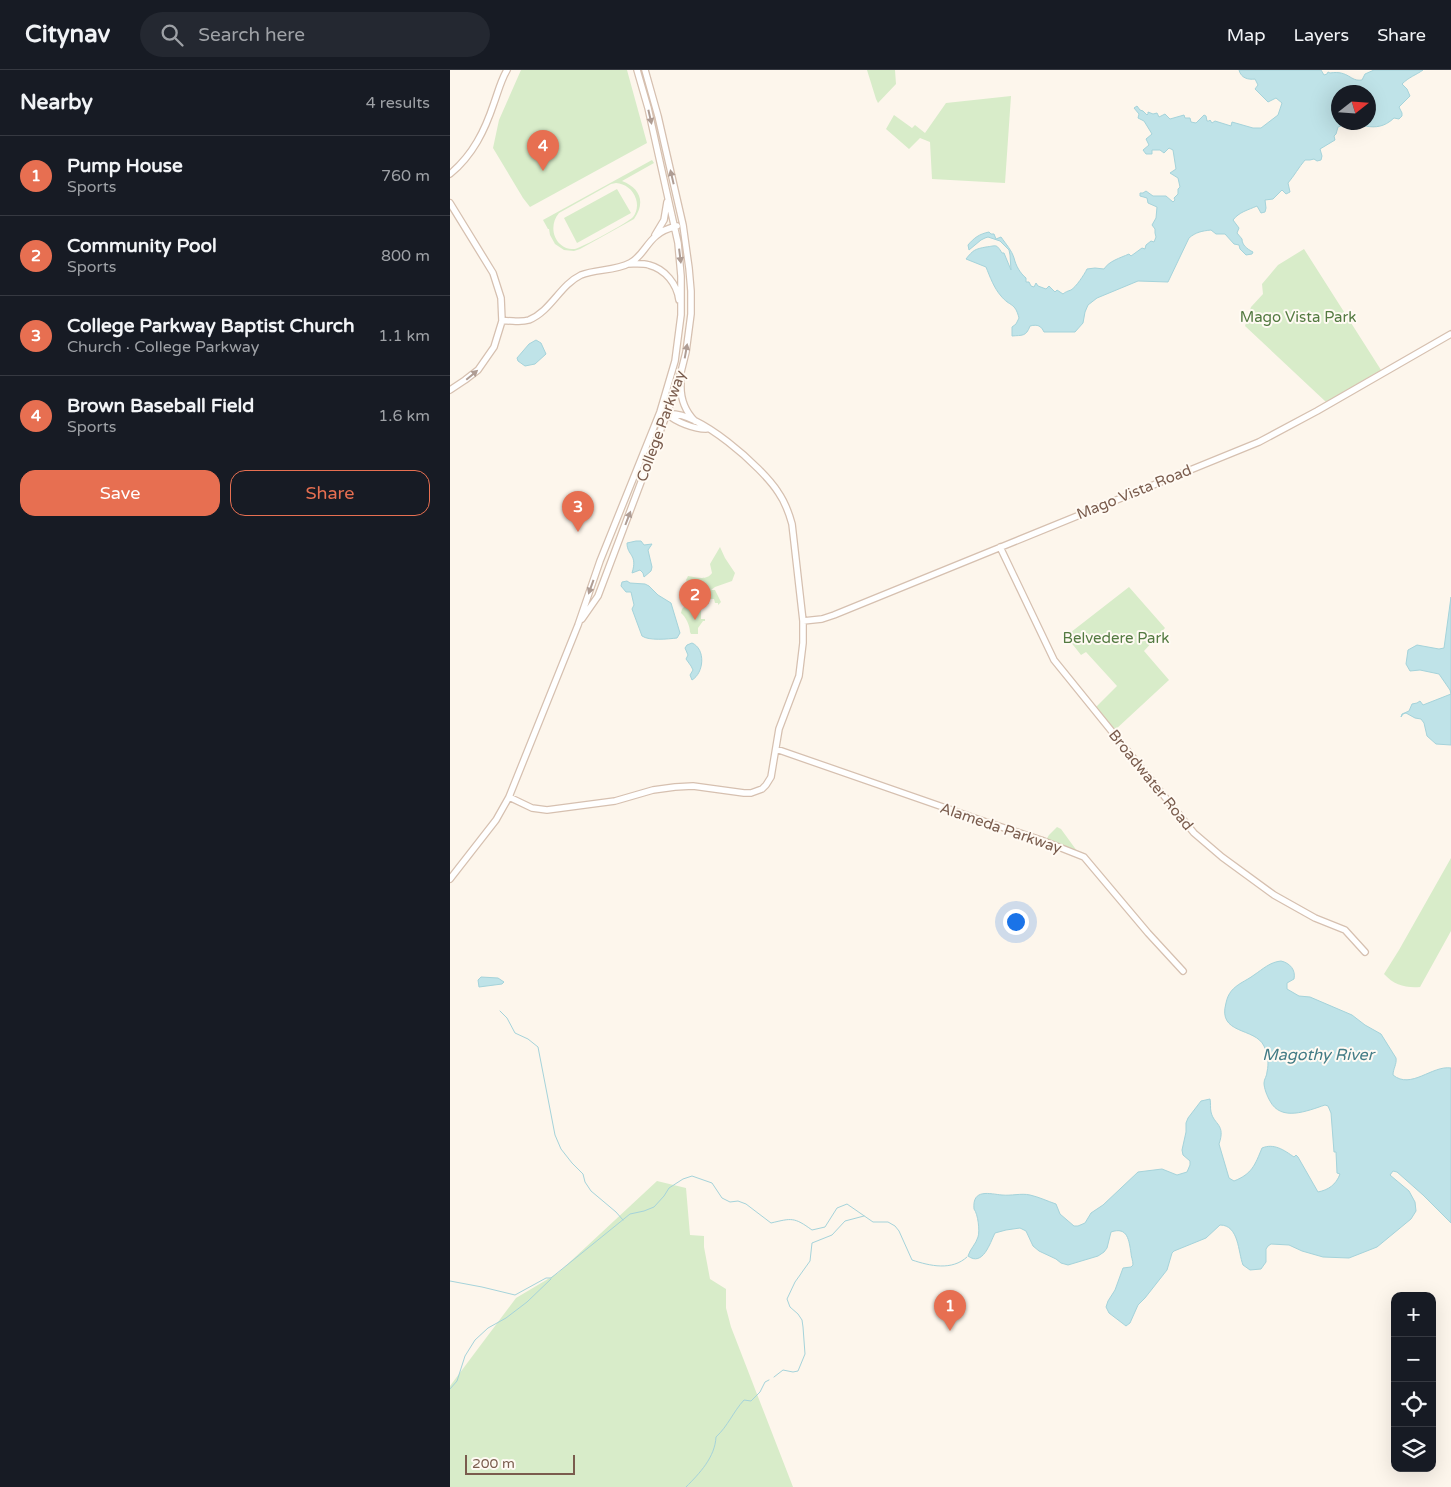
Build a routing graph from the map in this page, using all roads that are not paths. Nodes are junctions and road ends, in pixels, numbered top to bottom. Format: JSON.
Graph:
{"nodes":[{"id":1,"x":506,"y":70,"type":"edge"},
{"id":2,"x":637,"y":70,"type":"edge"},
{"id":3,"x":645,"y":70,"type":"edge"},
{"id":4,"x":450,"y":174,"type":"edge"},
{"id":5,"x":667,"y":191,"type":"junction"},
{"id":6,"x":450,"y":203,"type":"edge"},
{"id":7,"x":683,"y":224,"type":"junction"},
{"id":8,"x":675,"y":227,"type":"junction"},
{"id":9,"x":654,"y":237,"type":"junction"},
{"id":10,"x":628,"y":264,"type":"junction"},
{"id":11,"x":681,"y":315,"type":"junction"},
{"id":12,"x":502,"y":321,"type":"junction"},
{"id":13,"x":1451,"y":334,"type":"edge"},
{"id":14,"x":682,"y":367,"type":"junction"},
{"id":15,"x":450,"y":390,"type":"edge"},
{"id":16,"x":660,"y":412,"type":"junction"},
{"id":17,"x":667,"y":414,"type":"junction"},
{"id":18,"x":696,"y":422,"type":"junction"},
{"id":19,"x":708,"y":429,"type":"junction"},
{"id":20,"x":619,"y":541,"type":"junction"},
{"id":21,"x":1000,"y":547,"type":"junction"},
{"id":22,"x":600,"y":561,"type":"junction"},
{"id":23,"x":598,"y":596,"type":"junction"},
{"id":24,"x":803,"y":621,"type":"junction"},
{"id":25,"x":578,"y":625,"type":"junction"},
{"id":26,"x":776,"y":749,"type":"junction"},
{"id":27,"x":509,"y":798,"type":"junction"},
{"id":28,"x":450,"y":879,"type":"edge"},
{"id":29,"x":1365,"y":952,"type":"dead end"},
{"id":30,"x":1182,"y":971,"type":"dead end"}],
"edges":[{"from":1,"to":4,"type":"street"},
{"from":2,"to":5,"type":"street","name":"College Parkway","one_way":true},
{"from":7,"to":3,"type":"street","name":"College Parkway","one_way":true},
{"from":5,"to":8,"type":"street","name":"College Parkway"},
{"from":5,"to":9,"type":"street"},
{"from":6,"to":12,"type":"street"},
{"from":7,"to":8,"type":"street"},
{"from":14,"to":7,"type":"street","name":"College Parkway","one_way":true},
{"from":8,"to":9,"type":"street"},
{"from":8,"to":11,"type":"street","name":"College Parkway","one_way":true},
{"from":9,"to":10,"type":"street"},
{"from":10,"to":11,"type":"street"},
{"from":10,"to":12,"type":"street"},
{"from":11,"to":16,"type":"street","name":"College Parkway"},
{"from":15,"to":12,"type":"street","one_way":true},
{"from":13,"to":21,"type":"street","name":"Mago Vista Road"},
{"from":14,"to":17,"type":"street","name":"College Parkway"},
{"from":14,"to":18,"type":"street"},
{"from":16,"to":17,"type":"street"},
{"from":16,"to":22,"type":"street","name":"College Parkway"},
{"from":17,"to":18,"type":"street"},
{"from":17,"to":19,"type":"street"},
{"from":20,"to":17,"type":"street","name":"College Parkway","one_way":true},
{"from":18,"to":19,"type":"street"},
{"from":19,"to":24,"type":"street"},
{"from":20,"to":22,"type":"street"},
{"from":20,"to":23,"type":"street","name":"College Parkway"},
{"from":21,"to":24,"type":"street","name":"Mago Vista Road"},
{"from":21,"to":29,"type":"street","name":"Broadwater Road"},
{"from":22,"to":23,"type":"street"},
{"from":22,"to":25,"type":"street","name":"College Parkway","one_way":true},
{"from":23,"to":25,"type":"street","name":"College Parkway"},
{"from":24,"to":26,"type":"street"},
{"from":25,"to":27,"type":"street","name":"College Parkway"},
{"from":26,"to":27,"type":"street"},
{"from":26,"to":30,"type":"street","name":"Alameda Parkway"},
{"from":27,"to":28,"type":"street","name":"College Parkway"}]}
